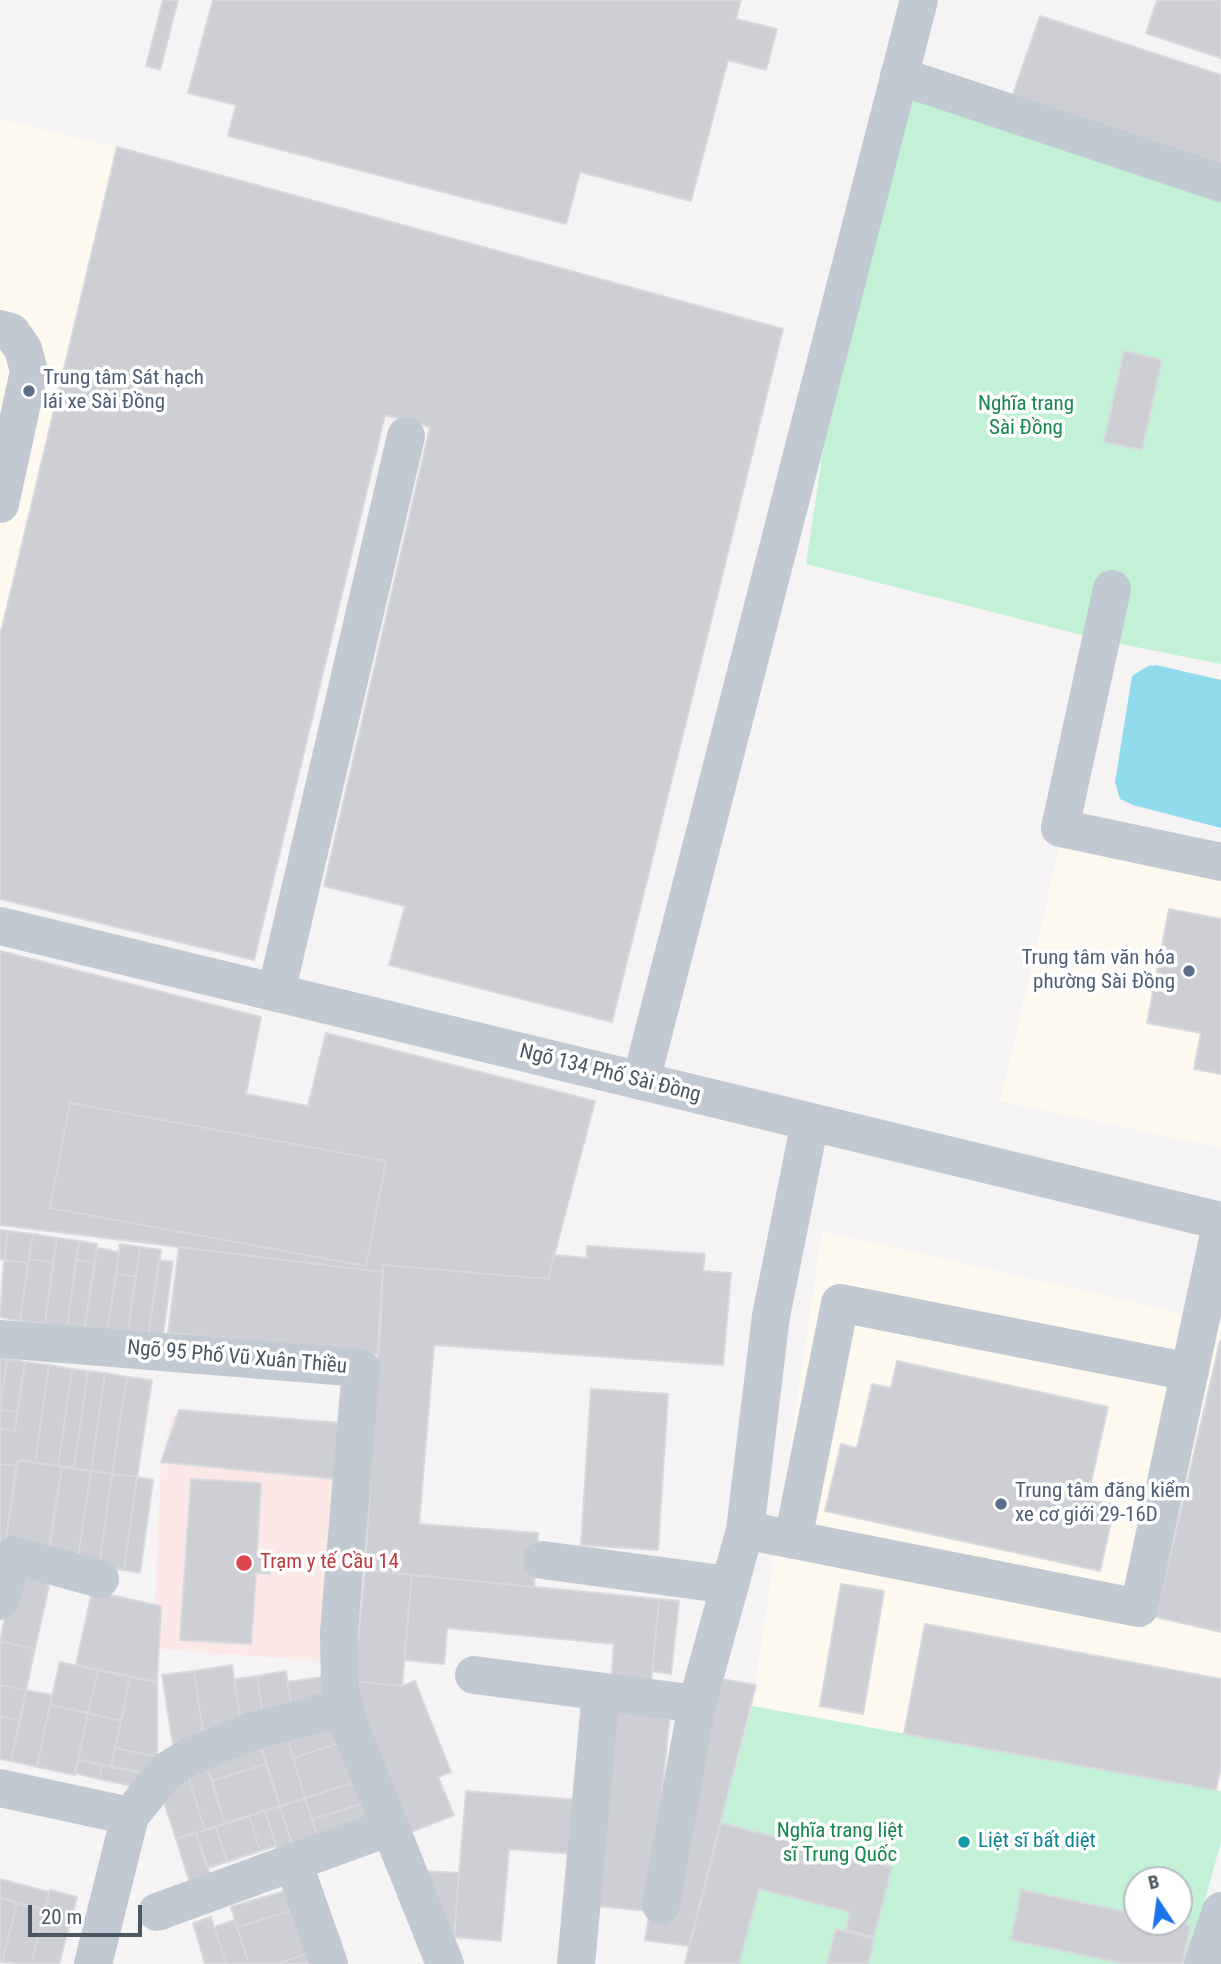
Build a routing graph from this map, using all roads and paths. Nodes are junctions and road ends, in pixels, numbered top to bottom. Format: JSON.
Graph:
{"nodes":[{"id":1,"x":919,"y":0,"type":"edge"},
{"id":2,"x":899,"y":76,"type":"junction"},
{"id":3,"x":1221,"y":183,"type":"edge"},
{"id":4,"x":0,"y":329,"type":"edge"},
{"id":5,"x":406,"y":436,"type":"dead end"},
{"id":6,"x":0,"y":504,"type":"edge"},
{"id":7,"x":1112,"y":589,"type":"dead end"},
{"id":8,"x":1221,"y":862,"type":"edge"},
{"id":9,"x":0,"y":926,"type":"edge"},
{"id":10,"x":276,"y":993,"type":"junction"},
{"id":11,"x":640,"y":1081,"type":"junction"},
{"id":12,"x":810,"y":1122,"type":"junction"},
{"id":13,"x":1221,"y":1223,"type":"edge"},
{"id":14,"x":0,"y":1339,"type":"edge"},
{"id":15,"x":1190,"y":1372,"type":"junction"},
{"id":16,"x":745,"y":1530,"type":"junction"},
{"id":17,"x":793,"y":1540,"type":"junction"},
{"id":18,"x":6,"y":1554,"type":"edge"},
{"id":19,"x":542,"y":1560,"type":"dead end"},
{"id":20,"x":100,"y":1578,"type":"dead end"},
{"id":21,"x":729,"y":1585,"type":"junction"},
{"id":22,"x":0,"y":1601,"type":"edge"},
{"id":23,"x":474,"y":1675,"type":"dead end"},
{"id":24,"x":601,"y":1692,"type":"junction"},
{"id":25,"x":697,"y":1704,"type":"junction"},
{"id":26,"x":344,"y":1707,"type":"junction"},
{"id":27,"x":0,"y":1788,"type":"edge"},
{"id":28,"x":130,"y":1816,"type":"junction"},
{"id":29,"x":390,"y":1827,"type":"junction"},
{"id":30,"x":293,"y":1862,"type":"junction"},
{"id":31,"x":661,"y":1905,"type":"dead end"},
{"id":32,"x":1221,"y":1911,"type":"edge"},
{"id":33,"x":157,"y":1912,"type":"dead end"},
{"id":34,"x":93,"y":1964,"type":"edge"},
{"id":35,"x":329,"y":1964,"type":"edge"},
{"id":36,"x":445,"y":1964,"type":"edge"},
{"id":37,"x":576,"y":1964,"type":"edge"},
{"id":38,"x":1203,"y":1964,"type":"edge"}],
"edges":[{"from":1,"to":2,"type":"street"},
{"from":2,"to":3,"type":"street"},
{"from":2,"to":11,"type":"street"},
{"from":4,"to":6,"type":"street"},
{"from":5,"to":10,"type":"street"},
{"from":7,"to":8,"type":"street"},
{"from":9,"to":10,"type":"street","name":"Ngõ 134 Phố Sài Đồng"},
{"from":10,"to":11,"type":"street","name":"Ngõ 134 Phố Sài Đồng"},
{"from":11,"to":12,"type":"street","name":"Ngõ 134 Phố Sài Đồng"},
{"from":12,"to":13,"type":"street","name":"Ngõ 134 Phố Sài Đồng"},
{"from":12,"to":16,"type":"street"},
{"from":13,"to":15,"type":"street"},
{"from":14,"to":26,"type":"street","name":"Ngõ 95 Phố Vũ Xuân Thiều"},
{"from":15,"to":17,"type":"street"},
{"from":15,"to":17,"type":"street"},
{"from":16,"to":17,"type":"street"},
{"from":16,"to":21,"type":"street"},
{"from":18,"to":20,"type":"street"},
{"from":18,"to":22,"type":"street"},
{"from":19,"to":21,"type":"street"},
{"from":21,"to":25,"type":"street"},
{"from":23,"to":24,"type":"street"},
{"from":24,"to":25,"type":"street"},
{"from":24,"to":37,"type":"street"},
{"from":25,"to":31,"type":"street"},
{"from":26,"to":28,"type":"street"},
{"from":26,"to":29,"type":"street","name":"Ngõ 95 Phố Vũ Xuân Thiều"},
{"from":27,"to":28,"type":"street"},
{"from":28,"to":34,"type":"street"},
{"from":29,"to":30,"type":"street"},
{"from":29,"to":36,"type":"street","name":"Ngõ 95 Phố Vũ Xuân Thiều"},
{"from":30,"to":33,"type":"street"},
{"from":30,"to":35,"type":"street"},
{"from":32,"to":38,"type":"street"}]}
